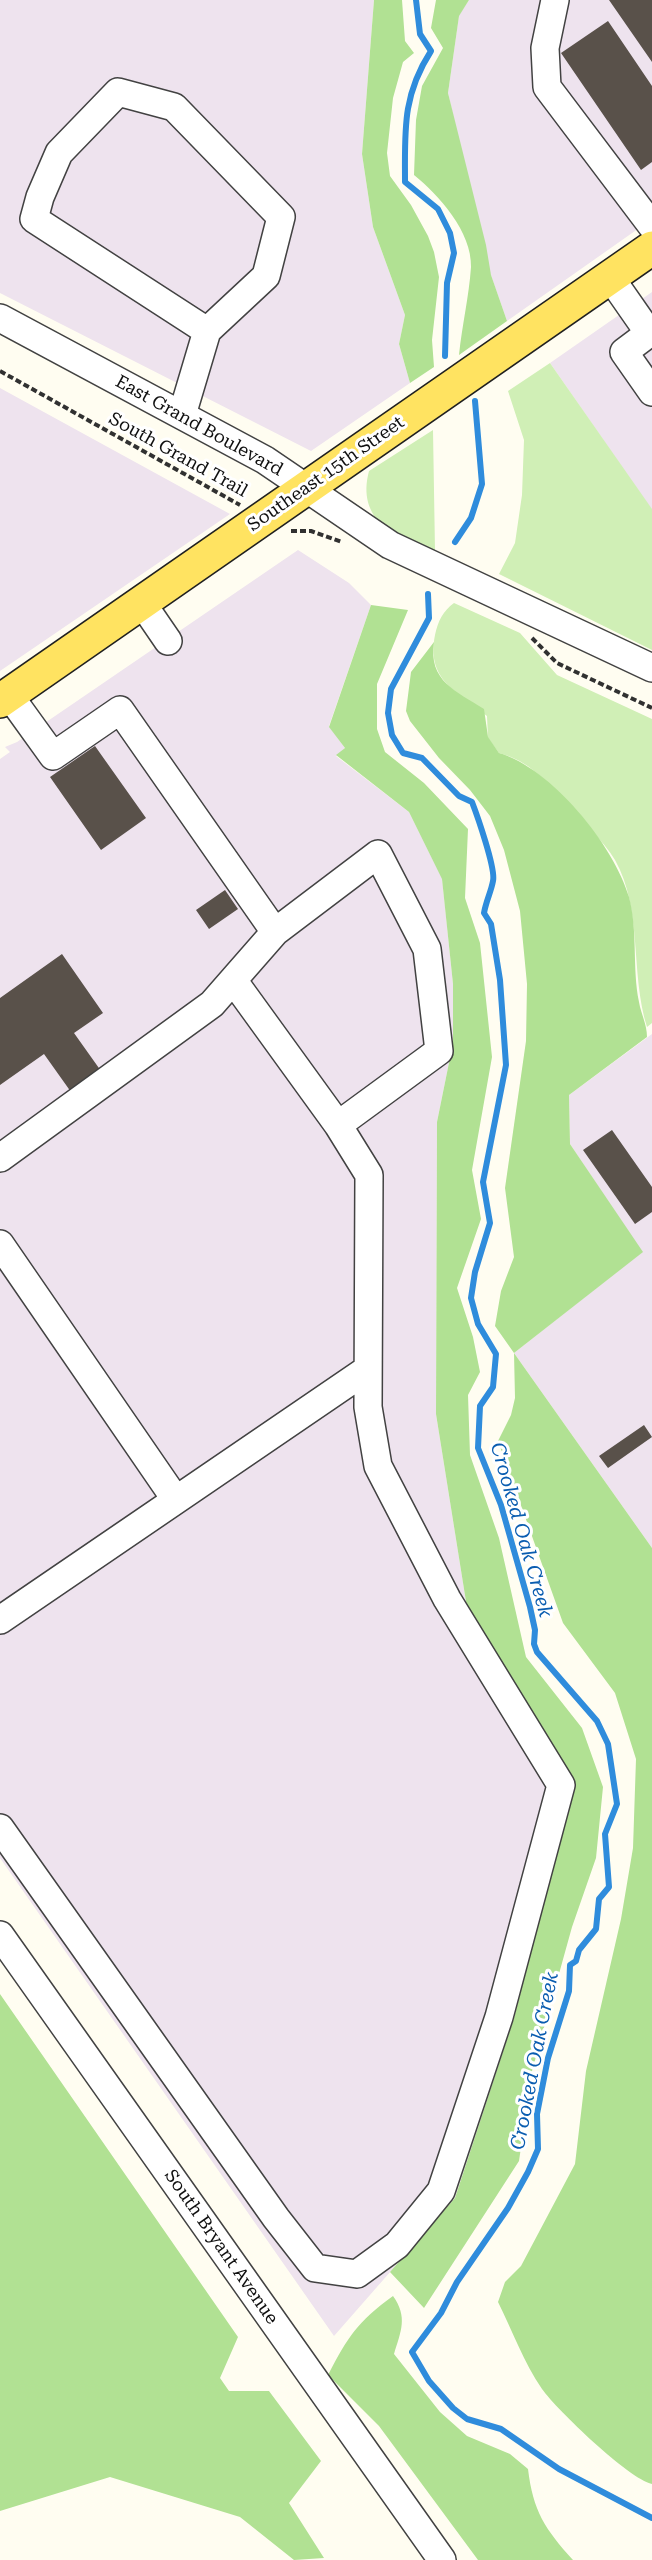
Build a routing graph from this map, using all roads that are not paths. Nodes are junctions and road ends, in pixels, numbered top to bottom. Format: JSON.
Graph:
{"nodes":[{"id":1,"x":555,"y":0,"type":"edge"},
{"id":2,"x":652,"y":226,"type":"edge"},
{"id":3,"x":652,"y":248,"type":"edge"},
{"id":4,"x":610,"y":277,"type":"junction"},
{"id":5,"x":0,"y":318,"type":"edge"},
{"id":6,"x":207,"y":331,"type":"junction"},
{"id":7,"x":651,"y":332,"type":"edge"},
{"id":8,"x":652,"y":392,"type":"edge"},
{"id":9,"x":182,"y":415,"type":"junction"},
{"id":10,"x":308,"y":487,"type":"junction"},
{"id":11,"x":142,"y":603,"type":"junction"},
{"id":12,"x":168,"y":641,"type":"dead end"},
{"id":13,"x":652,"y":668,"type":"edge"},
{"id":14,"x":4,"y":698,"type":"edge"},
{"id":15,"x":275,"y":932,"type":"junction"},
{"id":16,"x":233,"y":980,"type":"junction"},
{"id":17,"x":338,"y":1125,"type":"junction"},
{"id":18,"x":0,"y":1158,"type":"edge"},
{"id":19,"x":0,"y":1244,"type":"edge"},
{"id":20,"x":368,"y":1369,"type":"junction"},
{"id":21,"x":176,"y":1500,"type":"junction"},
{"id":22,"x":0,"y":1620,"type":"edge"},
{"id":23,"x":0,"y":1828,"type":"edge"},
{"id":24,"x":0,"y":1935,"type":"edge"},
{"id":25,"x":442,"y":2560,"type":"edge"}],
"edges":[{"from":1,"to":2,"type":"street"},
{"from":3,"to":4,"type":"main road","name":"Southeast 15th Street"},
{"from":4,"to":7,"type":"street"},
{"from":4,"to":10,"type":"main road","name":"Southeast 15th Street"},
{"from":5,"to":9,"type":"street","name":"East Grand Boulevard"},
{"from":6,"to":6,"type":"street"},
{"from":6,"to":9,"type":"street"},
{"from":7,"to":8,"type":"street"},
{"from":9,"to":10,"type":"street","name":"East Grand Boulevard"},
{"from":10,"to":11,"type":"main road","name":"Southeast 15th Street"},
{"from":10,"to":13,"type":"street","name":"East Grand Boulevard"},
{"from":11,"to":12,"type":"street"},
{"from":11,"to":14,"type":"main road","name":"Southeast 15th Street"},
{"from":14,"to":15,"type":"street"},
{"from":15,"to":16,"type":"street"},
{"from":15,"to":17,"type":"street"},
{"from":16,"to":17,"type":"street"},
{"from":16,"to":18,"type":"street"},
{"from":17,"to":20,"type":"street"},
{"from":19,"to":21,"type":"street"},
{"from":20,"to":21,"type":"street"},
{"from":20,"to":23,"type":"street"},
{"from":21,"to":22,"type":"street"},
{"from":24,"to":25,"type":"street","name":"South Bryant Avenue"}]}
